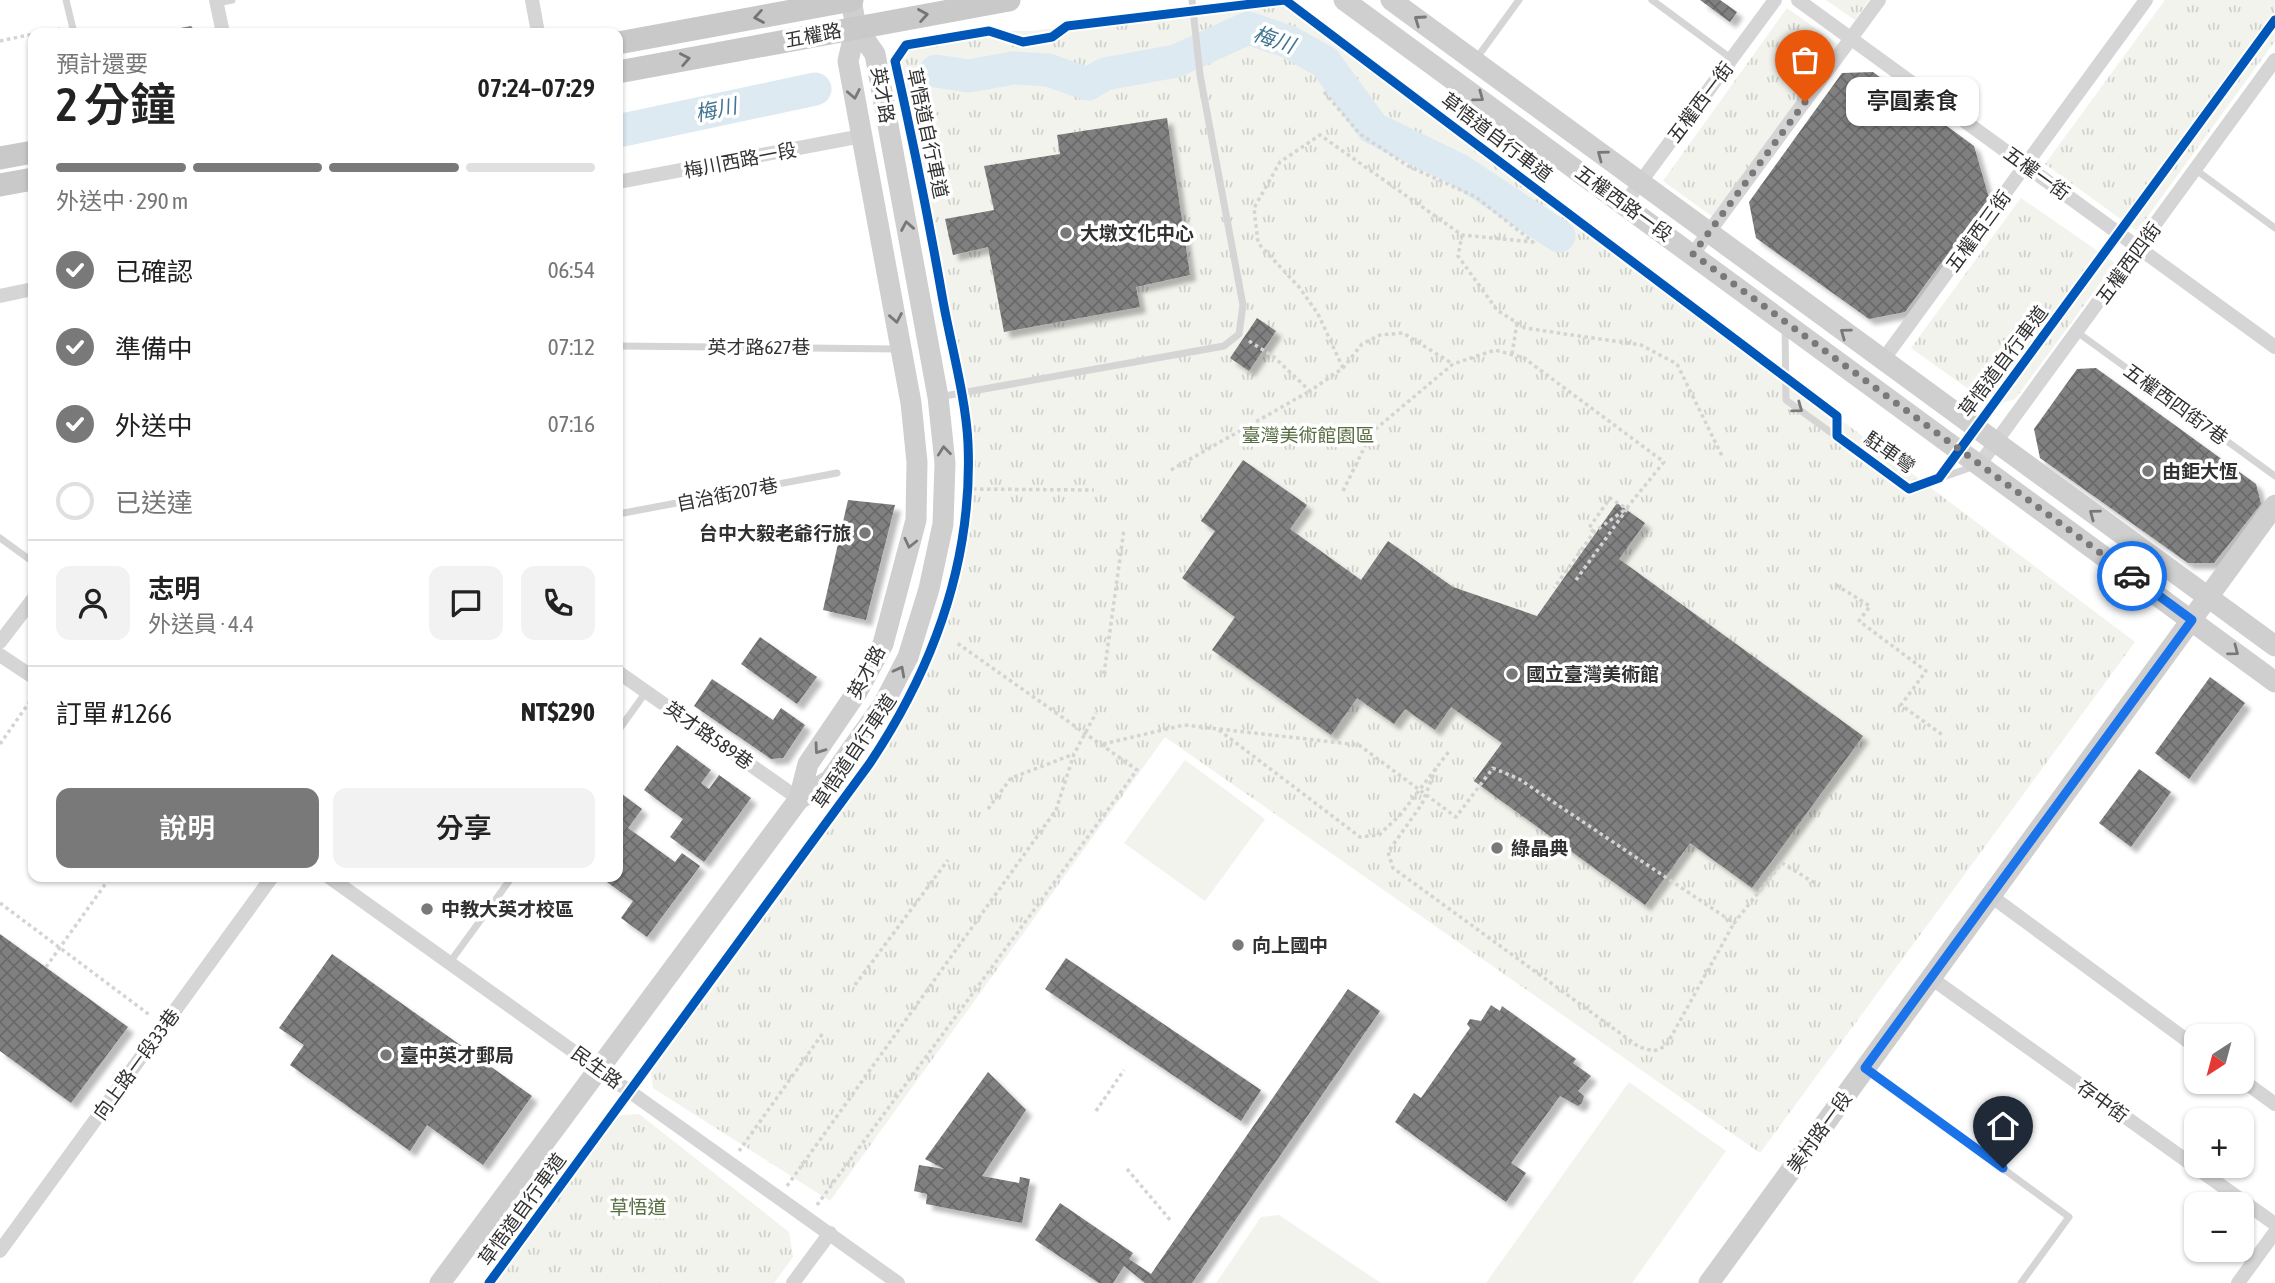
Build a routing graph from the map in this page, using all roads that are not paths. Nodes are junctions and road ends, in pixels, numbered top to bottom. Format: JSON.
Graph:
{"nodes":[{"id":1,"x":66,"y":0,"type":"edge"},
{"id":2,"x":232,"y":0,"type":"edge"},
{"id":3,"x":532,"y":0,"type":"edge"},
{"id":4,"x":851,"y":0,"type":"edge"},
{"id":5,"x":1009,"y":0,"type":"edge"},
{"id":6,"x":1192,"y":0,"type":"edge"},
{"id":7,"x":1345,"y":0,"type":"edge"},
{"id":8,"x":1391,"y":0,"type":"edge"},
{"id":9,"x":1519,"y":0,"type":"edge"},
{"id":10,"x":1652,"y":0,"type":"edge"},
{"id":11,"x":1775,"y":0,"type":"edge"},
{"id":12,"x":1798,"y":0,"type":"edge"},
{"id":13,"x":1879,"y":0,"type":"edge"},
{"id":14,"x":2146,"y":0,"type":"edge"},
{"id":15,"x":216,"y":1,"type":"edge"},
{"id":16,"x":856,"y":27,"type":"junction"},
{"id":17,"x":73,"y":28,"type":"edge"},
{"id":18,"x":222,"y":28,"type":"edge"},
{"id":19,"x":537,"y":28,"type":"edge"},
{"id":20,"x":1851,"y":38,"type":"junction"},
{"id":21,"x":623,"y":42,"type":"edge"},
{"id":22,"x":1475,"y":60,"type":"junction"},
{"id":23,"x":1732,"y":60,"type":"junction"},
{"id":24,"x":2275,"y":60,"type":"edge"},
{"id":25,"x":623,"y":71,"type":"edge"},
{"id":26,"x":862,"y":136,"type":"junction"},
{"id":27,"x":28,"y":153,"type":"edge"},
{"id":28,"x":0,"y":158,"type":"edge"},
{"id":29,"x":2026,"y":165,"type":"junction"},
{"id":30,"x":2196,"y":170,"type":"junction"},
{"id":31,"x":28,"y":180,"type":"edge"},
{"id":32,"x":623,"y":181,"type":"edge"},
{"id":33,"x":1639,"y":183,"type":"junction"},
{"id":34,"x":0,"y":185,"type":"edge"},
{"id":35,"x":1625,"y":203,"type":"junction"},
{"id":36,"x":2275,"y":228,"type":"edge"},
{"id":37,"x":1709,"y":233,"type":"junction"},
{"id":38,"x":2139,"y":248,"type":"junction"},
{"id":39,"x":1693,"y":254,"type":"junction"},
{"id":40,"x":28,"y":290,"type":"edge"},
{"id":41,"x":0,"y":296,"type":"edge"},
{"id":42,"x":1785,"y":321,"type":"junction"},
{"id":43,"x":2077,"y":332,"type":"junction"},
{"id":44,"x":623,"y":346,"type":"edge"},
{"id":45,"x":2275,"y":347,"type":"edge"},
{"id":46,"x":901,"y":349,"type":"junction"},
{"id":47,"x":1883,"y":360,"type":"junction"},
{"id":48,"x":939,"y":397,"type":"junction"},
{"id":49,"x":1996,"y":442,"type":"junction"},
{"id":50,"x":1979,"y":465,"type":"junction"},
{"id":51,"x":836,"y":473,"type":"dead end"},
{"id":52,"x":2275,"y":476,"type":"edge"},
{"id":53,"x":2275,"y":505,"type":"edge"},
{"id":54,"x":623,"y":513,"type":"edge"},
{"id":55,"x":0,"y":538,"type":"edge"},
{"id":56,"x":28,"y":558,"type":"edge"},
{"id":57,"x":2209,"y":597,"type":"junction"},
{"id":58,"x":28,"y":606,"type":"edge"},
{"id":59,"x":2192,"y":620,"type":"junction"},
{"id":60,"x":0,"y":642,"type":"edge"},
{"id":61,"x":2275,"y":646,"type":"edge"},
{"id":62,"x":0,"y":655,"type":"edge"},
{"id":63,"x":28,"y":674,"type":"edge"},
{"id":64,"x":623,"y":676,"type":"edge"},
{"id":65,"x":2275,"y":682,"type":"edge"},
{"id":66,"x":646,"y":692,"type":"junction"},
{"id":67,"x":623,"y":724,"type":"edge"},
{"id":68,"x":799,"y":799,"type":"junction"},
{"id":69,"x":268,"y":882,"type":"edge"},
{"id":70,"x":336,"y":882,"type":"edge"},
{"id":71,"x":508,"y":882,"type":"edge"},
{"id":72,"x":1991,"y":896,"type":"junction"},
{"id":73,"x":450,"y":962,"type":"junction"},
{"id":74,"x":1931,"y":978,"type":"junction"},
{"id":75,"x":2184,"y":1038,"type":"edge"},
{"id":76,"x":598,"y":1068,"type":"junction"},
{"id":77,"x":1865,"y":1068,"type":"junction"},
{"id":78,"x":2254,"y":1089,"type":"edge"},
{"id":79,"x":2275,"y":1104,"type":"edge"},
{"id":80,"x":2275,"y":1224,"type":"edge"},
{"id":81,"x":2275,"y":1232,"type":"edge"},
{"id":82,"x":830,"y":1233,"type":"junction"},
{"id":83,"x":0,"y":1251,"type":"edge"},
{"id":84,"x":440,"y":1283,"type":"edge"},
{"id":85,"x":793,"y":1283,"type":"edge"},
{"id":86,"x":898,"y":1283,"type":"edge"},
{"id":87,"x":1709,"y":1283,"type":"edge"},
{"id":88,"x":2021,"y":1283,"type":"edge"},
{"id":89,"x":2238,"y":1283,"type":"edge"}],
"edges":[{"from":1,"to":17,"type":"lane"},
{"from":2,"to":15,"type":"lane"},
{"from":3,"to":19,"type":"street"},
{"from":4,"to":16,"type":"main road"},
{"from":4,"to":21,"type":"main road","name":"五權路","one_way":true},
{"from":16,"to":5,"type":"main road","name":"五權路","one_way":true},
{"from":6,"to":48,"type":"lane"},
{"from":7,"to":35,"type":"main road","name":"五權西路一段","one_way":true},
{"from":22,"to":8,"type":"main road","name":"五權西路一段","one_way":true},
{"from":9,"to":22,"type":"lane"},
{"from":10,"to":23,"type":"lane"},
{"from":11,"to":23,"type":"street","name":"五權西一街"},
{"from":12,"to":20,"type":"street","name":"五權一街"},
{"from":13,"to":20,"type":"street"},
{"from":14,"to":29,"type":"street","name":"五權西三街"},
{"from":15,"to":18,"type":"street"},
{"from":25,"to":16,"type":"main road","name":"五權路","one_way":true},
{"from":16,"to":26,"type":"main road","name":"英才路","one_way":true},
{"from":48,"to":16,"type":"main road","name":"英才路","one_way":true},
{"from":20,"to":29,"type":"street","name":"五權一街"},
{"from":20,"to":37,"type":"street"},
{"from":33,"to":22,"type":"main road","name":"五權西路一段","one_way":true},
{"from":23,"to":33,"type":"street","name":"五權西一街"},
{"from":24,"to":30,"type":"street","name":"五權西四街"},
{"from":26,"to":32,"type":"street","name":"梅川西路一段"},
{"from":26,"to":46,"type":"main road","name":"英才路","one_way":true},
{"from":27,"to":28,"type":"main road"},
{"from":29,"to":38,"type":"street","name":"五權一街"},
{"from":29,"to":47,"type":"street","name":"五權西三街"},
{"from":30,"to":36,"type":"lane"},
{"from":30,"to":38,"type":"street","name":"五權西四街"},
{"from":31,"to":34,"type":"main road"},
{"from":33,"to":35,"type":"street","name":"五權西一街"},
{"from":33,"to":37,"type":"main road","name":"五權西路一段"},
{"from":35,"to":39,"type":"main road","name":"五權西路一段"},
{"from":37,"to":39,"type":"street"},
{"from":47,"to":37,"type":"main road","name":"五權西路一段","one_way":true},
{"from":38,"to":43,"type":"street","name":"五權西四街"},
{"from":38,"to":45,"type":"street","name":"五權一街"},
{"from":39,"to":42,"type":"main road","name":"五權西路一段"},
{"from":40,"to":41,"type":"street"},
{"from":42,"to":50,"type":"main road","name":"五權西路一段"},
{"from":42,"to":50,"type":"lane","name":"駐車彎","one_way":true},
{"from":43,"to":49,"type":"street","name":"五權西四街"},
{"from":43,"to":52,"type":"lane","name":"五權西四街7巷"},
{"from":44,"to":46,"type":"lane","name":"英才路627巷"},
{"from":46,"to":68,"type":"main road","name":"英才路","one_way":true},
{"from":47,"to":49,"type":"main road","name":"五權西路一段"},
{"from":68,"to":48,"type":"main road","name":"英才路","one_way":true},
{"from":49,"to":50,"type":"street","name":"五權西四街"},
{"from":57,"to":49,"type":"main road","name":"五權西路一段","one_way":true},
{"from":50,"to":59,"type":"main road","name":"五權西路一段"},
{"from":51,"to":54,"type":"lane","name":"自治街207巷"},
{"from":53,"to":57,"type":"main road","name":"美村路一段"},
{"from":55,"to":56,"type":"lane"},
{"from":57,"to":59,"type":"main road","name":"美村路一段"},
{"from":57,"to":61,"type":"main road","name":"五權西路一段"},
{"from":58,"to":60,"type":"street"},
{"from":59,"to":65,"type":"main road","name":"五權西路一段","one_way":true},
{"from":59,"to":72,"type":"main road","name":"美村路一段"},
{"from":62,"to":63,"type":"street"},
{"from":64,"to":66,"type":"street","name":"英才路589巷"},
{"from":66,"to":67,"type":"lane"},
{"from":66,"to":68,"type":"street","name":"英才路589巷"},
{"from":68,"to":76,"type":"main road","name":"英才路"},
{"from":69,"to":83,"type":"street","name":"向上路一段33巷"},
{"from":70,"to":73,"type":"street","name":"民生路"},
{"from":71,"to":73,"type":"lane"},
{"from":72,"to":74,"type":"main road","name":"美村路一段"},
{"from":72,"to":75,"type":"street"},
{"from":73,"to":76,"type":"street","name":"民生路"},
{"from":74,"to":77,"type":"main road","name":"美村路一段"},
{"from":74,"to":80,"type":"street","name":"存中街"},
{"from":76,"to":82,"type":"street","name":"民生路"},
{"from":76,"to":84,"type":"main road","name":"英才路"},
{"from":77,"to":87,"type":"main road","name":"美村路一段"},
{"from":77,"to":88,"type":"lane"},
{"from":78,"to":79,"type":"street"},
{"from":81,"to":89,"type":"street"},
{"from":82,"to":85,"type":"street"},
{"from":82,"to":86,"type":"street","name":"民生路"}]}
